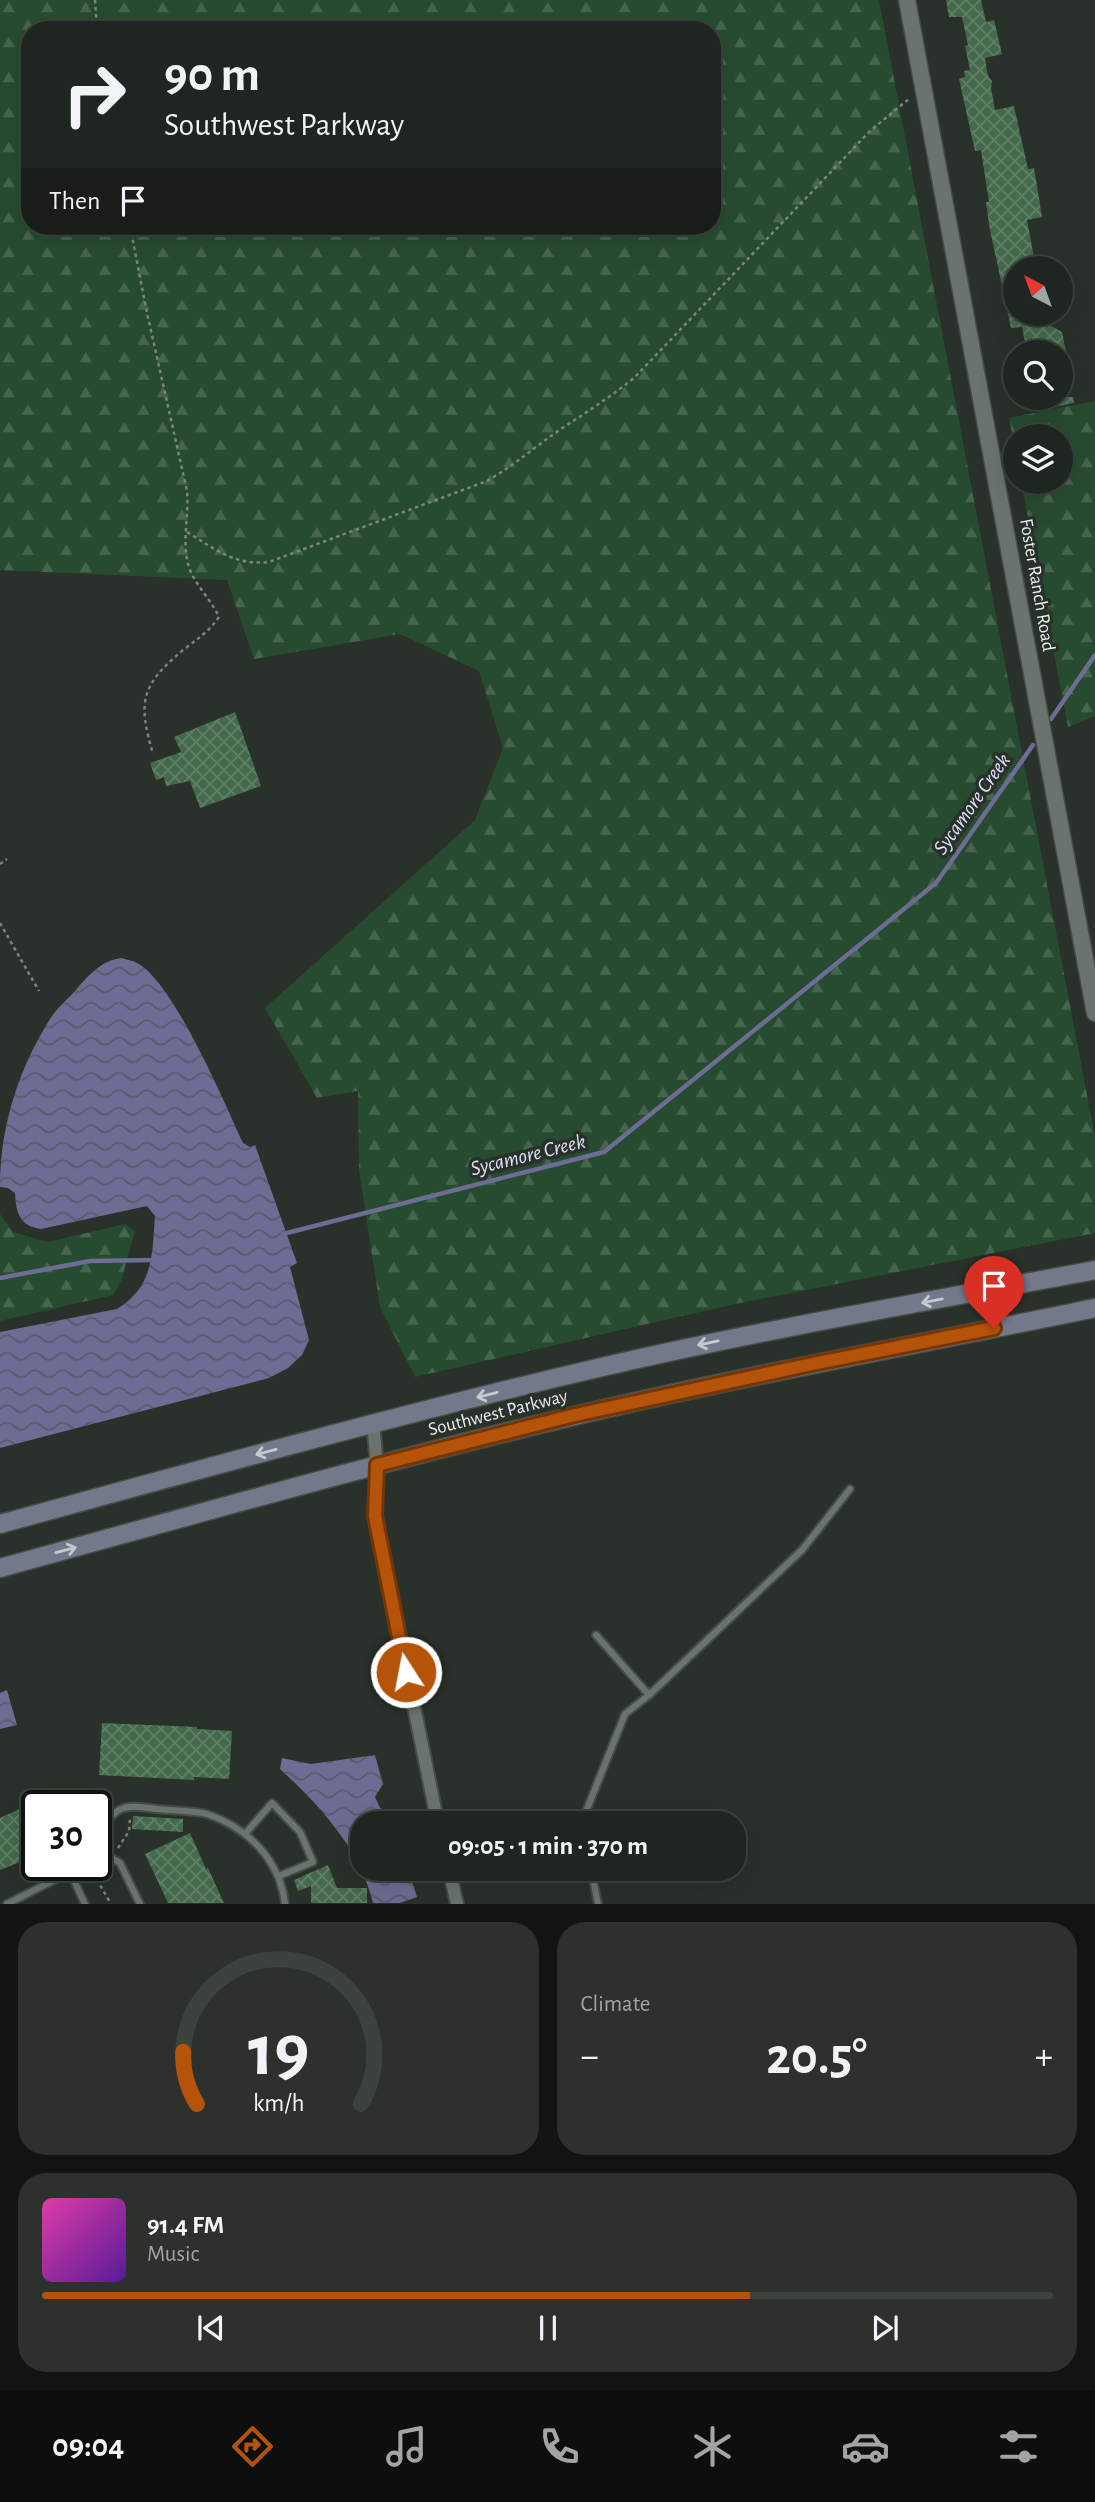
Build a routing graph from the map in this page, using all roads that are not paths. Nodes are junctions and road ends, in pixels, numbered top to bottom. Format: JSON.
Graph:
{"nodes":[{"id":1,"x":907,"y":0,"type":"edge"},
{"id":2,"x":1095,"y":1013,"type":"edge"},
{"id":3,"x":1095,"y":1270,"type":"edge"},
{"id":4,"x":1095,"y":1308,"type":"edge"},
{"id":5,"x":373,"y":1423,"type":"junction"},
{"id":6,"x":377,"y":1465,"type":"junction"},
{"id":7,"x":850,"y":1489,"type":"dead end"},
{"id":8,"x":0,"y":1524,"type":"edge"},
{"id":9,"x":0,"y":1567,"type":"edge"},
{"id":10,"x":596,"y":1635,"type":"dead end"},
{"id":11,"x":649,"y":1695,"type":"junction"},
{"id":12,"x":435,"y":1811,"type":"edge"},
{"id":13,"x":586,"y":1811,"type":"edge"},
{"id":14,"x":112,"y":1816,"type":"edge"},
{"id":15,"x":244,"y":1833,"type":"junction"},
{"id":16,"x":112,"y":1859,"type":"edge"},
{"id":17,"x":279,"y":1876,"type":"junction"},
{"id":18,"x":52,"y":1881,"type":"edge"},
{"id":19,"x":74,"y":1881,"type":"edge"},
{"id":20,"x":452,"y":1881,"type":"edge"},
{"id":21,"x":593,"y":1881,"type":"edge"},
{"id":22,"x":7,"y":1903,"type":"edge"},
{"id":23,"x":85,"y":1903,"type":"edge"},
{"id":24,"x":140,"y":1903,"type":"edge"},
{"id":25,"x":285,"y":1903,"type":"edge"},
{"id":26,"x":457,"y":1903,"type":"edge"},
{"id":27,"x":598,"y":1903,"type":"edge"}],
"edges":[{"from":1,"to":2,"type":"street","name":"Foster Ranch Road"},
{"from":3,"to":5,"type":"main road","name":"Southwest Parkway","one_way":true},
{"from":4,"to":6,"type":"main road","name":"Southwest Parkway"},
{"from":5,"to":6,"type":"street"},
{"from":5,"to":8,"type":"main road","name":"Southwest Parkway","one_way":true},
{"from":9,"to":6,"type":"main road","name":"Southwest Parkway","one_way":true},
{"from":6,"to":12,"type":"street"},
{"from":7,"to":11,"type":"lane"},
{"from":10,"to":11,"type":"lane"},
{"from":11,"to":13,"type":"lane"},
{"from":14,"to":15,"type":"lane"},
{"from":15,"to":17,"type":"lane"},
{"from":15,"to":17,"type":"lane"},
{"from":16,"to":24,"type":"lane"},
{"from":17,"to":25,"type":"lane"},
{"from":18,"to":22,"type":"lane"},
{"from":19,"to":23,"type":"lane"},
{"from":20,"to":26,"type":"street"},
{"from":21,"to":27,"type":"lane"}]}
